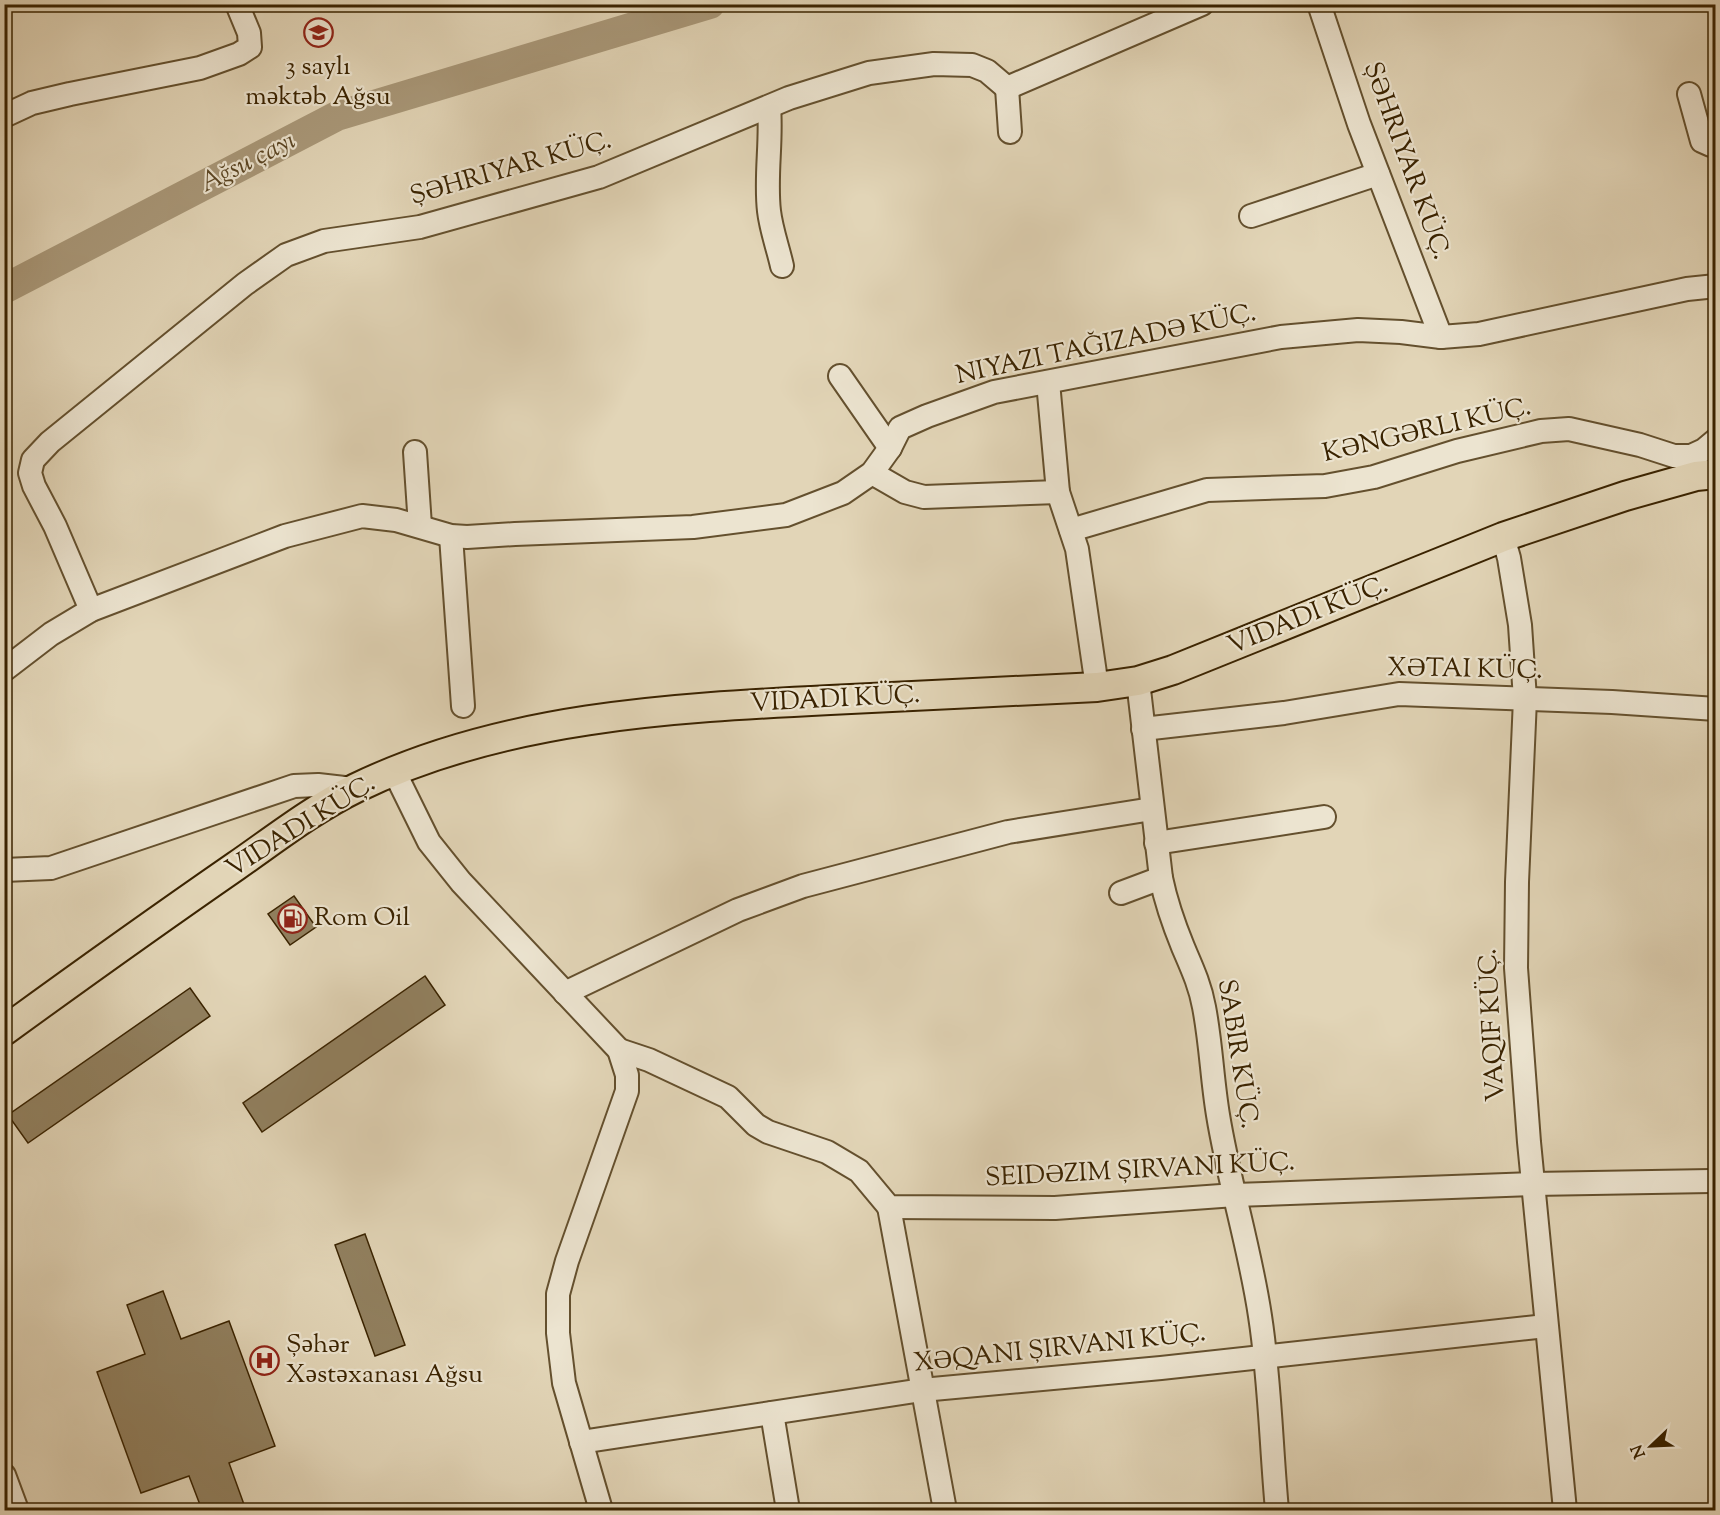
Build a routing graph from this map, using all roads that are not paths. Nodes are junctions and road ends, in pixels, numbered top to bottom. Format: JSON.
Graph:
{"nodes":[{"id":1,"x":237,"y":4,"type":"edge"},
{"id":2,"x":1202,"y":4,"type":"edge"},
{"id":3,"x":1320,"y":4,"type":"edge"},
{"id":4,"x":1007,"y":88,"type":"junction"},
{"id":5,"x":1689,"y":94,"type":"dead end"},
{"id":6,"x":769,"y":107,"type":"junction"},
{"id":7,"x":4,"y":117,"type":"edge"},
{"id":8,"x":1010,"y":132,"type":"dead end"},
{"id":9,"x":1716,"y":143,"type":"edge"},
{"id":10,"x":1378,"y":174,"type":"junction"},
{"id":11,"x":1251,"y":216,"type":"dead end"},
{"id":12,"x":782,"y":266,"type":"dead end"},
{"id":13,"x":1716,"y":286,"type":"edge"},
{"id":14,"x":1441,"y":337,"type":"junction"},
{"id":15,"x":840,"y":376,"type":"dead end"},
{"id":16,"x":1048,"y":382,"type":"junction"},
{"id":17,"x":1716,"y":440,"type":"edge"},
{"id":18,"x":890,"y":448,"type":"junction"},
{"id":19,"x":415,"y":452,"type":"dead end"},
{"id":20,"x":1701,"y":469,"type":"edge"},
{"id":21,"x":872,"y":473,"type":"junction"},
{"id":22,"x":1058,"y":492,"type":"junction"},
{"id":23,"x":420,"y":526,"type":"junction"},
{"id":24,"x":1071,"y":530,"type":"junction"},
{"id":25,"x":451,"y":536,"type":"junction"},
{"id":26,"x":1503,"y":537,"type":"junction"},
{"id":27,"x":91,"y":610,"type":"junction"},
{"id":28,"x":4,"y":670,"type":"edge"},
{"id":29,"x":1138,"y":681,"type":"junction"},
{"id":30,"x":1097,"y":687,"type":"junction"},
{"id":31,"x":1525,"y":699,"type":"junction"},
{"id":32,"x":463,"y":706,"type":"dead end"},
{"id":33,"x":1716,"y":709,"type":"edge"},
{"id":34,"x":1143,"y":729,"type":"junction"},
{"id":35,"x":394,"y":771,"type":"junction"},
{"id":36,"x":353,"y":789,"type":"junction"},
{"id":37,"x":1152,"y":808,"type":"junction"},
{"id":38,"x":1323,"y":817,"type":"dead end"},
{"id":39,"x":1156,"y":843,"type":"junction"},
{"id":40,"x":4,"y":870,"type":"edge"},
{"id":41,"x":1161,"y":878,"type":"junction"},
{"id":42,"x":1121,"y":893,"type":"dead end"},
{"id":43,"x":565,"y":993,"type":"junction"},
{"id":44,"x":4,"y":1031,"type":"edge"},
{"id":45,"x":619,"y":1050,"type":"junction"},
{"id":46,"x":1711,"y":1181,"type":"dead end"},
{"id":47,"x":1533,"y":1184,"type":"junction"},
{"id":48,"x":1234,"y":1195,"type":"junction"},
{"id":49,"x":889,"y":1207,"type":"junction"},
{"id":50,"x":1546,"y":1326,"type":"junction"},
{"id":51,"x":1265,"y":1357,"type":"junction"},
{"id":52,"x":922,"y":1390,"type":"junction"},
{"id":53,"x":772,"y":1413,"type":"junction"},
{"id":54,"x":581,"y":1442,"type":"junction"},
{"id":55,"x":4,"y":1475,"type":"edge"},
{"id":56,"x":17,"y":1510,"type":"edge"},
{"id":57,"x":601,"y":1510,"type":"edge"},
{"id":58,"x":788,"y":1510,"type":"edge"},
{"id":59,"x":945,"y":1510,"type":"edge"},
{"id":60,"x":1277,"y":1510,"type":"edge"},
{"id":61,"x":1564,"y":1510,"type":"edge"}],
"edges":[{"from":1,"to":7,"type":"street"},
{"from":2,"to":4,"type":"street"},
{"from":3,"to":10,"type":"street","name":"ŞƏHRIYAR KÜÇ."},
{"from":4,"to":6,"type":"street","name":"ŞƏHRIYAR KÜÇ."},
{"from":4,"to":8,"type":"street"},
{"from":5,"to":9,"type":"street"},
{"from":6,"to":12,"type":"street"},
{"from":6,"to":27,"type":"street","name":"ŞƏHRIYAR KÜÇ."},
{"from":10,"to":11,"type":"street"},
{"from":10,"to":14,"type":"street","name":"ŞƏHRIYAR KÜÇ."},
{"from":13,"to":14,"type":"street"},
{"from":14,"to":16,"type":"street"},
{"from":15,"to":18,"type":"street"},
{"from":16,"to":18,"type":"street"},
{"from":16,"to":22,"type":"street"},
{"from":17,"to":20,"type":"street"},
{"from":18,"to":21,"type":"street"},
{"from":19,"to":23,"type":"street"},
{"from":20,"to":24,"type":"street","name":"KƏNGƏRLI KÜÇ."},
{"from":20,"to":26,"type":"main road","name":"VIDADI KÜÇ."},
{"from":21,"to":22,"type":"street"},
{"from":21,"to":25,"type":"street"},
{"from":22,"to":24,"type":"street"},
{"from":23,"to":25,"type":"street"},
{"from":23,"to":27,"type":"street"},
{"from":24,"to":30,"type":"street"},
{"from":25,"to":32,"type":"street"},
{"from":26,"to":29,"type":"main road","name":"VIDADI KÜÇ."},
{"from":26,"to":31,"type":"street","name":"VAQIF KÜÇ."},
{"from":27,"to":28,"type":"street"},
{"from":29,"to":30,"type":"main road","name":"VIDADI KÜÇ."},
{"from":29,"to":34,"type":"street","name":"SABIR KÜÇ."},
{"from":30,"to":35,"type":"main road","name":"VIDADI KÜÇ."},
{"from":31,"to":33,"type":"street","name":"XƏTAI KÜÇ."},
{"from":31,"to":34,"type":"street","name":"XƏTAI KÜÇ."},
{"from":31,"to":47,"type":"street","name":"VAQIF KÜÇ."},
{"from":34,"to":37,"type":"street","name":"SABIR KÜÇ."},
{"from":35,"to":36,"type":"main road","name":"VIDADI KÜÇ."},
{"from":35,"to":43,"type":"street"},
{"from":36,"to":40,"type":"street"},
{"from":36,"to":44,"type":"main road","name":"VIDADI KÜÇ."},
{"from":37,"to":39,"type":"street","name":"SABIR KÜÇ."},
{"from":37,"to":43,"type":"street"},
{"from":38,"to":39,"type":"street"},
{"from":39,"to":41,"type":"street","name":"SABIR KÜÇ."},
{"from":41,"to":42,"type":"street"},
{"from":41,"to":48,"type":"street","name":"SABIR KÜÇ."},
{"from":43,"to":45,"type":"street"},
{"from":45,"to":49,"type":"street"},
{"from":45,"to":54,"type":"street"},
{"from":46,"to":47,"type":"street","name":"SEIDƏZIM ŞIRVANI KÜÇ."},
{"from":47,"to":48,"type":"street","name":"SEIDƏZIM ŞIRVANI KÜÇ."},
{"from":47,"to":50,"type":"street","name":"VAQIF KÜÇ."},
{"from":48,"to":49,"type":"street","name":"SEIDƏZIM ŞIRVANI KÜÇ."},
{"from":48,"to":51,"type":"street","name":"SABIR KÜÇ."},
{"from":49,"to":52,"type":"street"},
{"from":50,"to":51,"type":"street","name":"XƏQANI ŞIRVANI KÜÇ."},
{"from":50,"to":61,"type":"street","name":"VAQIF KÜÇ."},
{"from":51,"to":52,"type":"street","name":"XƏQANI ŞIRVANI KÜÇ."},
{"from":51,"to":60,"type":"street","name":"SABIR KÜÇ."},
{"from":52,"to":53,"type":"street","name":"XƏQANI ŞIRVANI KÜÇ."},
{"from":52,"to":59,"type":"street"},
{"from":53,"to":54,"type":"street","name":"XƏQANI ŞIRVANI KÜÇ."},
{"from":53,"to":58,"type":"street"},
{"from":54,"to":57,"type":"street"},
{"from":55,"to":56,"type":"street"}]}
